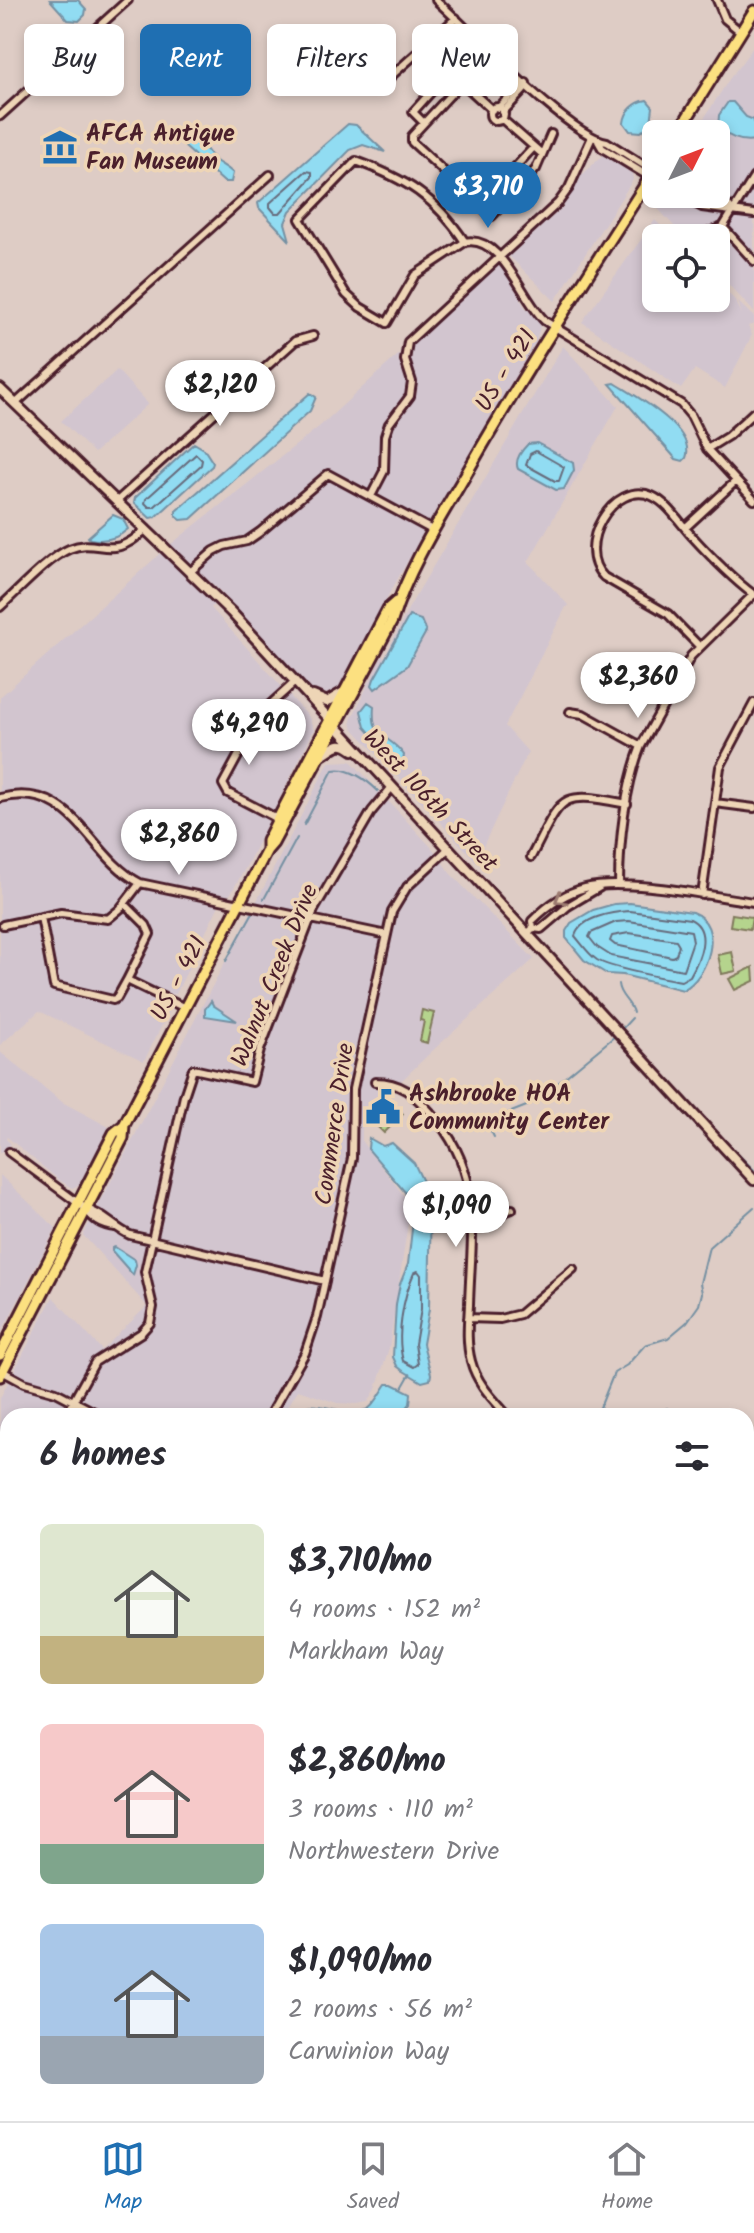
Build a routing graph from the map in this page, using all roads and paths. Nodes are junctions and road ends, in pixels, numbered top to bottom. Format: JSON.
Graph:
{"nodes":[{"id":1,"x":128,"y":0,"type":"edge"},
{"id":2,"x":436,"y":0,"type":"edge"},
{"id":3,"x":717,"y":0,"type":"edge"},
{"id":4,"x":753,"y":15,"type":"edge"},
{"id":5,"x":456,"y":18,"type":"junction"},
{"id":6,"x":449,"y":24,"type":"edge"},
{"id":7,"x":741,"y":32,"type":"junction"},
{"id":8,"x":412,"y":57,"type":"edge"},
{"id":9,"x":396,"y":72,"type":"edge"},
{"id":10,"x":526,"y":83,"type":"junction"},
{"id":11,"x":427,"y":96,"type":"edge"},
{"id":12,"x":449,"y":96,"type":"edge"},
{"id":13,"x":479,"y":96,"type":"edge"},
{"id":14,"x":499,"y":112,"type":"junction"},
{"id":15,"x":0,"y":116,"type":"edge"},
{"id":16,"x":686,"y":120,"type":"edge"},
{"id":17,"x":424,"y":123,"type":"junction"},
{"id":18,"x":551,"y":134,"type":"dead end"},
{"id":19,"x":595,"y":139,"type":"junction"},
{"id":20,"x":533,"y":148,"type":"junction"},
{"id":21,"x":542,"y":154,"type":"junction"},
{"id":22,"x":642,"y":166,"type":"edge"},
{"id":23,"x":270,"y":175,"type":"dead end"},
{"id":24,"x":754,"y":177,"type":"edge"},
{"id":25,"x":642,"y":192,"type":"edge"},
{"id":26,"x":480,"y":205,"type":"junction"},
{"id":27,"x":730,"y":207,"type":"edge"},
{"id":28,"x":707,"y":208,"type":"edge"},
{"id":29,"x":733,"y":210,"type":"junction"},
{"id":30,"x":754,"y":214,"type":"edge"},
{"id":31,"x":725,"y":224,"type":"edge"},
{"id":32,"x":730,"y":235,"type":"edge"},
{"id":33,"x":465,"y":242,"type":"junction"},
{"id":34,"x":499,"y":257,"type":"junction"},
{"id":35,"x":754,"y":261,"type":"edge"},
{"id":36,"x":554,"y":328,"type":"junction"},
{"id":37,"x":313,"y":336,"type":"dead end"},
{"id":38,"x":0,"y":389,"type":"edge"},
{"id":39,"x":15,"y":404,"type":"junction"},
{"id":40,"x":754,"y":412,"type":"edge"},
{"id":41,"x":707,"y":449,"type":"junction"},
{"id":42,"x":736,"y":481,"type":"junction"},
{"id":43,"x":371,"y":496,"type":"junction"},
{"id":44,"x":754,"y":500,"type":"edge"},
{"id":45,"x":117,"y":501,"type":"junction"},
{"id":46,"x":685,"y":528,"type":"junction"},
{"id":47,"x":146,"y":529,"type":"junction"},
{"id":48,"x":434,"y":531,"type":"junction"},
{"id":49,"x":190,"y":572,"type":"junction"},
{"id":50,"x":754,"y":595,"type":"edge"},
{"id":51,"x":399,"y":599,"type":"junction"},
{"id":52,"x":0,"y":607,"type":"edge"},
{"id":53,"x":700,"y":647,"type":"junction"},
{"id":54,"x":295,"y":682,"type":"junction"},
{"id":55,"x":346,"y":690,"type":"junction"},
{"id":56,"x":307,"y":694,"type":"junction"},
{"id":57,"x":754,"y":703,"type":"edge"},
{"id":58,"x":570,"y":712,"type":"dead end"},
{"id":59,"x":333,"y":723,"type":"junction"},
{"id":60,"x":641,"y":746,"type":"junction"},
{"id":61,"x":360,"y":752,"type":"junction"},
{"id":62,"x":319,"y":756,"type":"junction"},
{"id":63,"x":392,"y":787,"type":"junction"},
{"id":64,"x":0,"y":798,"type":"edge"},
{"id":65,"x":715,"y":803,"type":"junction"},
{"id":66,"x":627,"y":804,"type":"junction"},
{"id":67,"x":754,"y":808,"type":"edge"},
{"id":68,"x":278,"y":819,"type":"junction"},
{"id":69,"x":449,"y":848,"type":"junction"},
{"id":70,"x":267,"y":850,"type":"junction"},
{"id":71,"x":531,"y":857,"type":"dead end"},
{"id":72,"x":140,"y":883,"type":"junction"},
{"id":73,"x":619,"y":885,"type":"junction"},
{"id":74,"x":600,"y":887,"type":"junction"},
{"id":75,"x":702,"y":895,"type":"junction"},
{"id":76,"x":754,"y":902,"type":"edge"},
{"id":77,"x":125,"y":904,"type":"junction"},
{"id":78,"x":239,"y":905,"type":"junction"},
{"id":79,"x":41,"y":917,"type":"junction"},
{"id":80,"x":311,"y":917,"type":"junction"},
{"id":81,"x":3,"y":925,"type":"dead end"},
{"id":82,"x":530,"y":931,"type":"junction"},
{"id":83,"x":387,"y":935,"type":"junction"},
{"id":84,"x":127,"y":980,"type":"junction"},
{"id":85,"x":185,"y":1008,"type":"junction"},
{"id":86,"x":375,"y":1082,"type":"dead end"},
{"id":87,"x":9,"y":1152,"type":"dead end"},
{"id":88,"x":754,"y":1180,"type":"edge"},
{"id":89,"x":82,"y":1206,"type":"junction"},
{"id":90,"x":512,"y":1209,"type":"dead end"},
{"id":91,"x":472,"y":1213,"type":"junction"},
{"id":92,"x":152,"y":1241,"type":"junction"},
{"id":93,"x":573,"y":1269,"type":"dead end"},
{"id":94,"x":325,"y":1281,"type":"junction"},
{"id":95,"x":468,"y":1318,"type":"junction"},
{"id":96,"x":0,"y":1355,"type":"edge"},
{"id":97,"x":1,"y":1373,"type":"edge"},
{"id":98,"x":72,"y":1400,"type":"junction"},
{"id":99,"x":68,"y":1408,"type":"edge"},
{"id":100,"x":87,"y":1408,"type":"edge"},
{"id":101,"x":273,"y":1408,"type":"edge"},
{"id":102,"x":501,"y":1408,"type":"edge"}],
"edges":[{"from":1,"to":15,"type":"street"},
{"from":2,"to":5,"type":"street"},
{"from":3,"to":7,"type":"street"},
{"from":4,"to":7,"type":"main road"},
{"from":5,"to":6,"type":"street"},
{"from":5,"to":10,"type":"street"},
{"from":7,"to":16,"type":"main road"},
{"from":8,"to":9,"type":"street"},
{"from":10,"to":14,"type":"street"},
{"from":10,"to":19,"type":"street"},
{"from":11,"to":17,"type":"street"},
{"from":12,"to":17,"type":"street"},
{"from":13,"to":14,"type":"street"},
{"from":14,"to":20,"type":"street"},
{"from":17,"to":26,"type":"street"},
{"from":18,"to":21,"type":"street"},
{"from":19,"to":22,"type":"street"},
{"from":19,"to":34,"type":"street"},
{"from":20,"to":21,"type":"street"},
{"from":20,"to":26,"type":"street"},
{"from":21,"to":26,"type":"street"},
{"from":23,"to":39,"type":"street"},
{"from":24,"to":29,"type":"street"},
{"from":25,"to":36,"type":"main road","name":"US - 421"},
{"from":27,"to":29,"type":"street"},
{"from":28,"to":29,"type":"street"},
{"from":29,"to":30,"type":"street"},
{"from":29,"to":31,"type":"street"},
{"from":32,"to":35,"type":"street"},
{"from":33,"to":33,"type":"street"},
{"from":33,"to":34,"type":"street"},
{"from":34,"to":36,"type":"street"},
{"from":34,"to":43,"type":"street"},
{"from":36,"to":41,"type":"street"},
{"from":36,"to":48,"type":"main road","name":"US - 421"},
{"from":37,"to":45,"type":"street"},
{"from":38,"to":39,"type":"street","name":"West 106th Street"},
{"from":39,"to":45,"type":"street","name":"West 106th Street"},
{"from":40,"to":41,"type":"street"},
{"from":41,"to":42,"type":"street"},
{"from":42,"to":44,"type":"street"},
{"from":42,"to":46,"type":"street"},
{"from":43,"to":48,"type":"street"},
{"from":43,"to":49,"type":"street"},
{"from":45,"to":47,"type":"street","name":"West 106th Street"},
{"from":46,"to":50,"type":"street"},
{"from":46,"to":53,"type":"street"},
{"from":47,"to":49,"type":"street","name":"West 106th Street"},
{"from":47,"to":52,"type":"street"},
{"from":48,"to":51,"type":"main road","name":"US - 421"},
{"from":49,"to":54,"type":"street","name":"West 106th Street"},
{"from":50,"to":53,"type":"street"},
{"from":51,"to":55,"type":"main road","name":"US - 421"},
{"from":51,"to":59,"type":"main road","name":"US - 421"},
{"from":53,"to":60,"type":"street"},
{"from":54,"to":56,"type":"street","name":"West 106th Street"},
{"from":54,"to":68,"type":"street"},
{"from":55,"to":56,"type":"street"},
{"from":55,"to":59,"type":"main road","name":"US - 421"},
{"from":56,"to":59,"type":"street","name":"West 106th Street"},
{"from":57,"to":65,"type":"street"},
{"from":58,"to":60,"type":"street"},
{"from":59,"to":61,"type":"street","name":"West 106th Street"},
{"from":59,"to":62,"type":"main road","name":"US - 421"},
{"from":59,"to":68,"type":"main road","name":"US - 421"},
{"from":60,"to":66,"type":"street"},
{"from":61,"to":62,"type":"street"},
{"from":61,"to":63,"type":"street","name":"West 106th Street"},
{"from":62,"to":70,"type":"main road","name":"US - 421"},
{"from":63,"to":69,"type":"street","name":"West 106th Street"},
{"from":63,"to":80,"type":"street","name":"Walnut Creek Drive"},
{"from":64,"to":72,"type":"street"},
{"from":65,"to":67,"type":"street"},
{"from":65,"to":75,"type":"street"},
{"from":66,"to":71,"type":"street"},
{"from":66,"to":73,"type":"street"},
{"from":68,"to":70,"type":"main road","name":"US - 421"},
{"from":69,"to":82,"type":"street","name":"West 106th Street"},
{"from":69,"to":83,"type":"street","name":"Commerce Drive"},
{"from":70,"to":78,"type":"main road","name":"US - 421"},
{"from":72,"to":77,"type":"street"},
{"from":72,"to":78,"type":"street"},
{"from":73,"to":74,"type":"street"},
{"from":73,"to":75,"type":"street"},
{"from":74,"to":82,"type":"street"},
{"from":74,"to":82,"type":"street","one_way":true},
{"from":75,"to":76,"type":"street"},
{"from":77,"to":79,"type":"street"},
{"from":77,"to":84,"type":"street"},
{"from":78,"to":80,"type":"street"},
{"from":78,"to":85,"type":"main road","name":"US - 421"},
{"from":79,"to":81,"type":"street"},
{"from":79,"to":84,"type":"street"},
{"from":80,"to":83,"type":"street"},
{"from":80,"to":92,"type":"street","name":"Walnut Creek Drive"},
{"from":82,"to":88,"type":"street","name":"West 106th Street"},
{"from":83,"to":94,"type":"street","name":"Commerce Drive"},
{"from":84,"to":85,"type":"street"},
{"from":85,"to":89,"type":"main road","name":"US - 421"},
{"from":86,"to":91,"type":"street"},
{"from":87,"to":89,"type":"street"},
{"from":89,"to":92,"type":"street"},
{"from":89,"to":96,"type":"main road","name":"US - 421"},
{"from":89,"to":97,"type":"main road","name":"US - 421"},
{"from":90,"to":91,"type":"street"},
{"from":91,"to":95,"type":"street"},
{"from":92,"to":94,"type":"street"},
{"from":92,"to":98,"type":"street","name":"Walnut Creek Drive"},
{"from":93,"to":95,"type":"street"},
{"from":94,"to":101,"type":"street","name":"Commerce Drive"},
{"from":95,"to":102,"type":"street"},
{"from":97,"to":98,"type":"street"},
{"from":98,"to":99,"type":"street","name":"Walnut Creek Drive"},
{"from":98,"to":100,"type":"street"}]}
